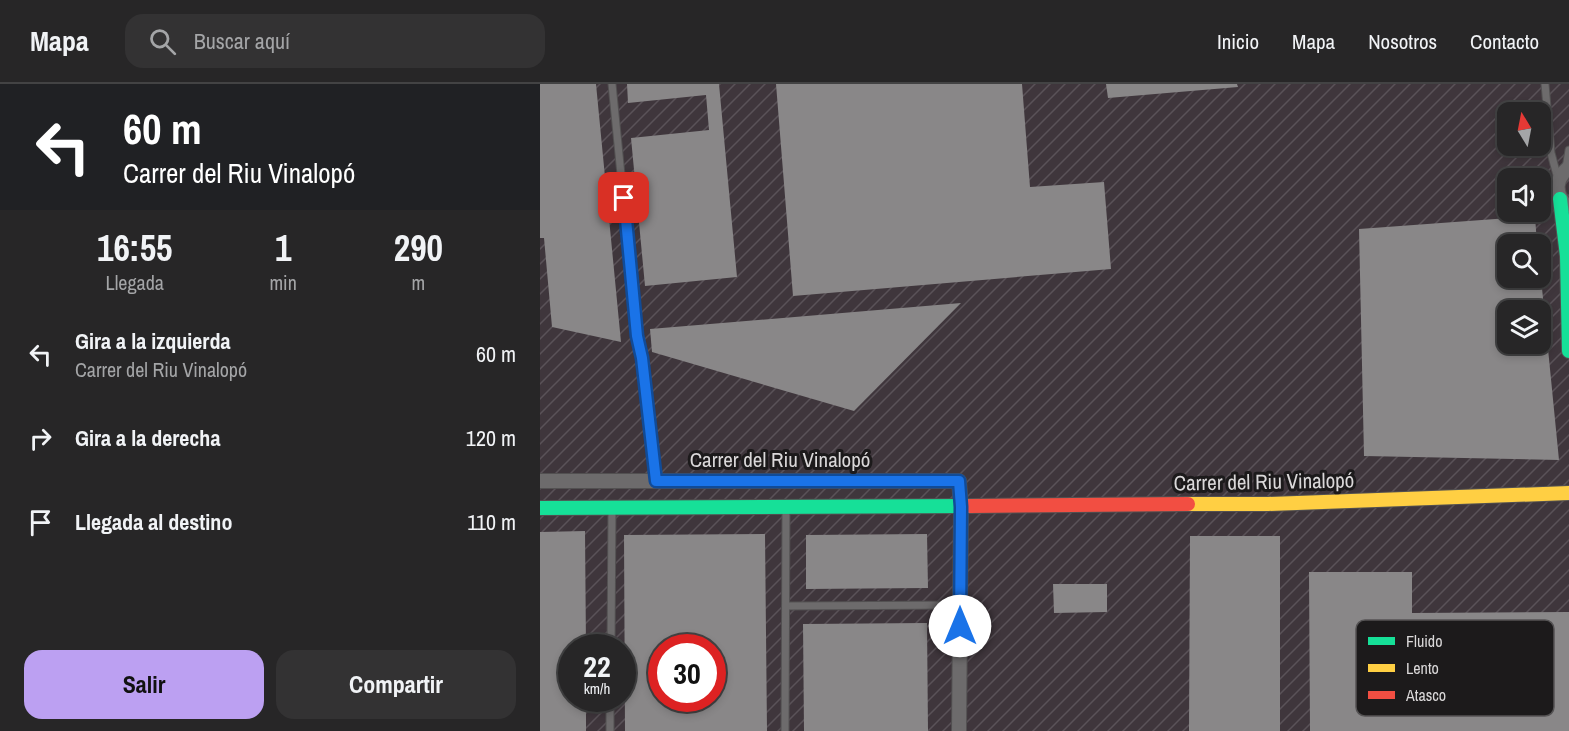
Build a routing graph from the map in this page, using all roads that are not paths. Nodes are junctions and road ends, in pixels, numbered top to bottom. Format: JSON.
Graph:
{"nodes":[{"id":1,"x":612,"y":84,"type":"edge"},
{"id":2,"x":1545,"y":84,"type":"edge"},
{"id":3,"x":1569,"y":150,"type":"edge"},
{"id":4,"x":1564,"y":173,"type":"edge"},
{"id":5,"x":1564,"y":203,"type":"edge"},
{"id":6,"x":1568,"y":253,"type":"edge"},
{"id":7,"x":1569,"y":351,"type":"edge"},
{"id":8,"x":540,"y":481,"type":"edge"},
{"id":9,"x":656,"y":481,"type":"junction"},
{"id":10,"x":1569,"y":493,"type":"edge"},
{"id":11,"x":786,"y":507,"type":"junction"},
{"id":12,"x":961,"y":507,"type":"junction"},
{"id":13,"x":540,"y":508,"type":"edge"},
{"id":14,"x":612,"y":508,"type":"junction"},
{"id":15,"x":960,"y":605,"type":"junction"},
{"id":16,"x":786,"y":606,"type":"junction"},
{"id":17,"x":610,"y":634,"type":"edge"},
{"id":18,"x":610,"y":712,"type":"edge"},
{"id":19,"x":610,"y":731,"type":"edge"},
{"id":20,"x":785,"y":731,"type":"edge"},
{"id":21,"x":959,"y":731,"type":"edge"}],
"edges":[{"from":1,"to":9,"type":"lane"},
{"from":2,"to":4,"type":"lane"},
{"from":3,"to":4,"type":"lane"},
{"from":4,"to":5,"type":"street"},
{"from":5,"to":6,"type":"street"},
{"from":6,"to":7,"type":"street"},
{"from":8,"to":9,"type":"street","name":"Carrer del Riu Vinalopó"},
{"from":9,"to":12,"type":"street","name":"Carrer del Riu Vinalopó"},
{"from":10,"to":12,"type":"street","name":"Carrer del Riu Vinalopó"},
{"from":11,"to":12,"type":"street","name":"Carrer del Riu Vinalopó"},
{"from":11,"to":14,"type":"street","name":"Carrer del Riu Vinalopó"},
{"from":11,"to":16,"type":"lane"},
{"from":12,"to":15,"type":"street"},
{"from":13,"to":14,"type":"street","name":"Carrer del Riu Vinalopó"},
{"from":14,"to":17,"type":"lane"},
{"from":15,"to":16,"type":"lane"},
{"from":15,"to":21,"type":"street"},
{"from":16,"to":20,"type":"lane"},
{"from":18,"to":19,"type":"lane"}]}
